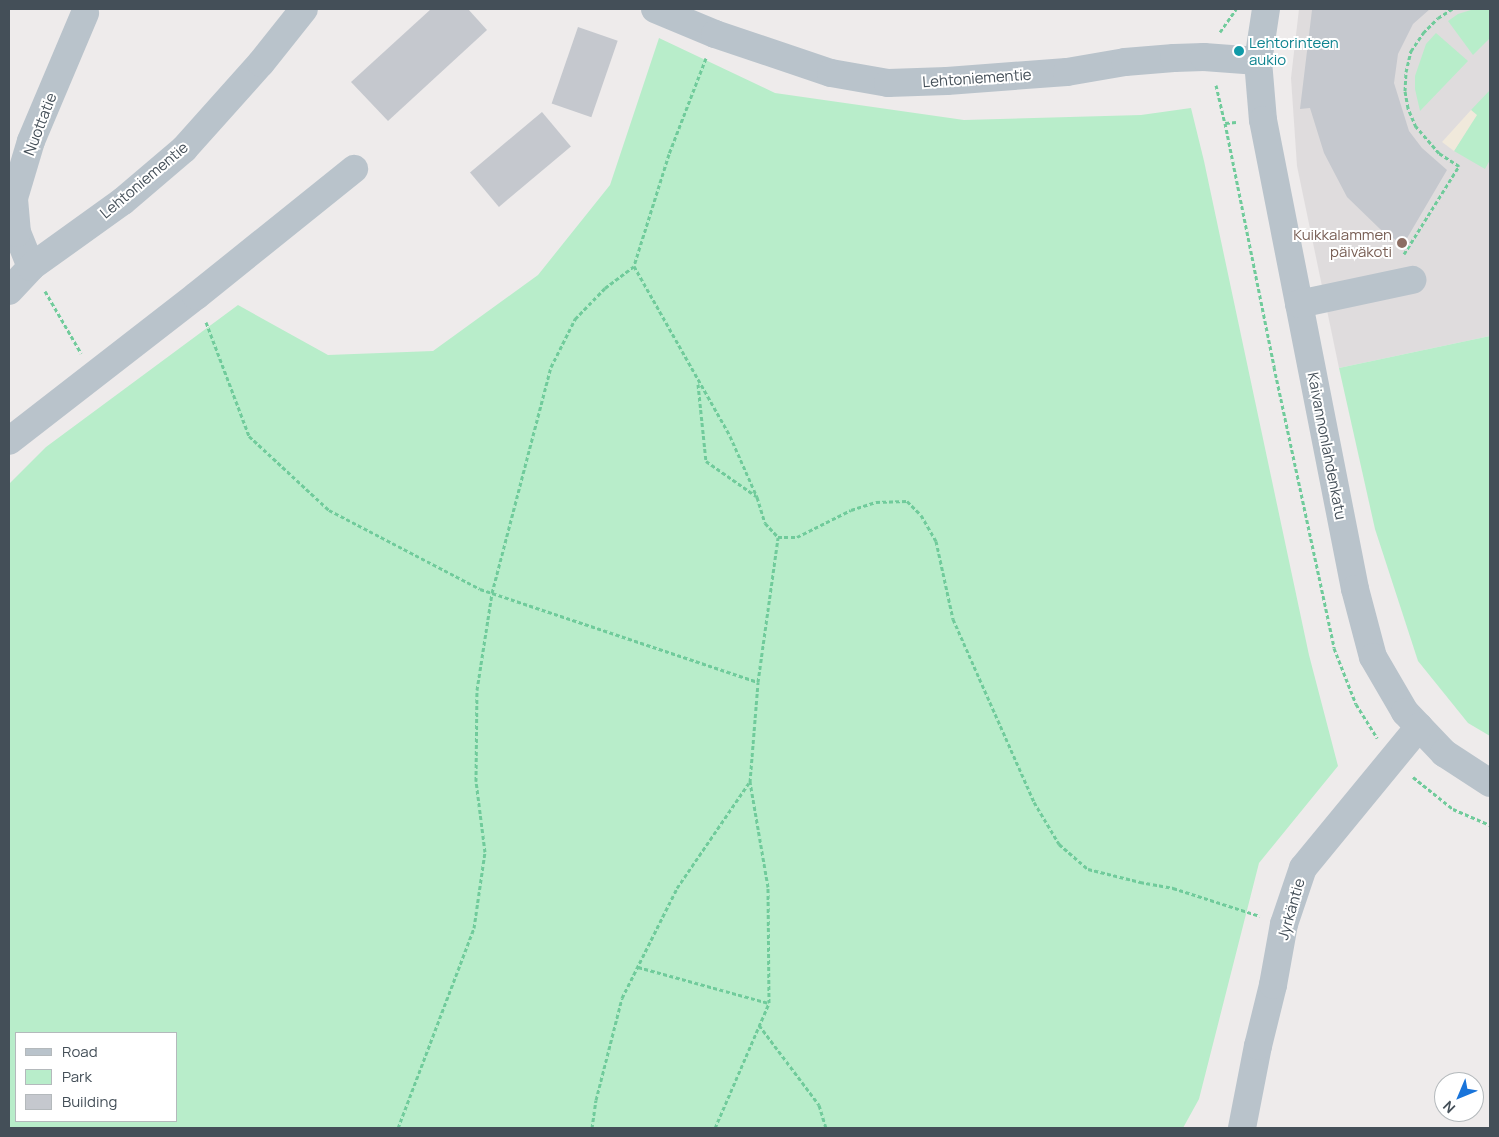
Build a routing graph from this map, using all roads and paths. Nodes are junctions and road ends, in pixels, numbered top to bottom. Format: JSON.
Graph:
{"nodes":[{"id":1,"x":304,"y":9,"type":"edge"},
{"id":2,"x":655,"y":9,"type":"edge"},
{"id":3,"x":1266,"y":9,"type":"edge"},
{"id":4,"x":1452,"y":9,"type":"edge"},
{"id":5,"x":85,"y":14,"type":"dead end"},
{"id":6,"x":716,"y":34,"type":"junction"},
{"id":7,"x":1258,"y":61,"type":"junction"},
{"id":8,"x":354,"y":169,"type":"dead end"},
{"id":9,"x":1394,"y":257,"type":"dead end"},
{"id":10,"x":634,"y":266,"type":"junction"},
{"id":11,"x":31,"y":267,"type":"junction"},
{"id":12,"x":1412,"y":280,"type":"dead end"},
{"id":13,"x":9,"y":290,"type":"edge"},
{"id":14,"x":196,"y":296,"type":"junction"},
{"id":15,"x":1299,"y":304,"type":"junction"},
{"id":16,"x":94,"y":375,"type":"junction"},
{"id":17,"x":698,"y":381,"type":"junction"},
{"id":18,"x":9,"y":440,"type":"edge"},
{"id":19,"x":757,"y":497,"type":"junction"},
{"id":20,"x":778,"y":537,"type":"junction"},
{"id":21,"x":492,"y":593,"type":"junction"},
{"id":22,"x":758,"y":682,"type":"junction"},
{"id":23,"x":1419,"y":727,"type":"junction"},
{"id":24,"x":750,"y":782,"type":"junction"},
{"id":25,"x":1490,"y":783,"type":"edge"},
{"id":26,"x":1284,"y":924,"type":"junction"},
{"id":27,"x":638,"y":967,"type":"junction"},
{"id":28,"x":769,"y":1003,"type":"junction"},
{"id":29,"x":759,"y":1025,"type":"junction"},
{"id":30,"x":398,"y":1128,"type":"edge"},
{"id":31,"x":592,"y":1128,"type":"edge"},
{"id":32,"x":715,"y":1128,"type":"edge"},
{"id":33,"x":826,"y":1128,"type":"edge"},
{"id":34,"x":1242,"y":1128,"type":"edge"}],
"edges":[{"from":1,"to":11,"type":"street","name":"Lehtoniementie"},
{"from":2,"to":6,"type":"street","name":"Lehtoniementie"},
{"from":3,"to":7,"type":"street"},
{"from":4,"to":9,"type":"path"},
{"from":5,"to":11,"type":"street","name":"Nuottatie"},
{"from":6,"to":7,"type":"street","name":"Lehtoniementie"},
{"from":6,"to":10,"type":"path"},
{"from":7,"to":15,"type":"street","name":"Kaivannonlahdenkatu"},
{"from":8,"to":14,"type":"street"},
{"from":10,"to":17,"type":"path"},
{"from":10,"to":21,"type":"path"},
{"from":11,"to":13,"type":"street","name":"Lehtoniementie"},
{"from":11,"to":16,"type":"path"},
{"from":12,"to":15,"type":"street"},
{"from":14,"to":16,"type":"street"},
{"from":14,"to":21,"type":"path"},
{"from":15,"to":23,"type":"street","name":"Kaivannonlahdenkatu"},
{"from":16,"to":18,"type":"street"},
{"from":17,"to":19,"type":"path"},
{"from":17,"to":19,"type":"path"},
{"from":19,"to":20,"type":"path"},
{"from":20,"to":22,"type":"path"},
{"from":20,"to":26,"type":"path"},
{"from":21,"to":22,"type":"path"},
{"from":21,"to":30,"type":"path"},
{"from":22,"to":24,"type":"path"},
{"from":23,"to":25,"type":"street","name":"Kaivannonlahdenkatu"},
{"from":23,"to":26,"type":"street","name":"Jyrkäntie"},
{"from":24,"to":27,"type":"path"},
{"from":24,"to":28,"type":"path"},
{"from":26,"to":34,"type":"street","name":"Jyrkäntie"},
{"from":27,"to":28,"type":"path"},
{"from":27,"to":31,"type":"path"},
{"from":28,"to":29,"type":"path"},
{"from":29,"to":32,"type":"path"},
{"from":29,"to":33,"type":"path"}]}
